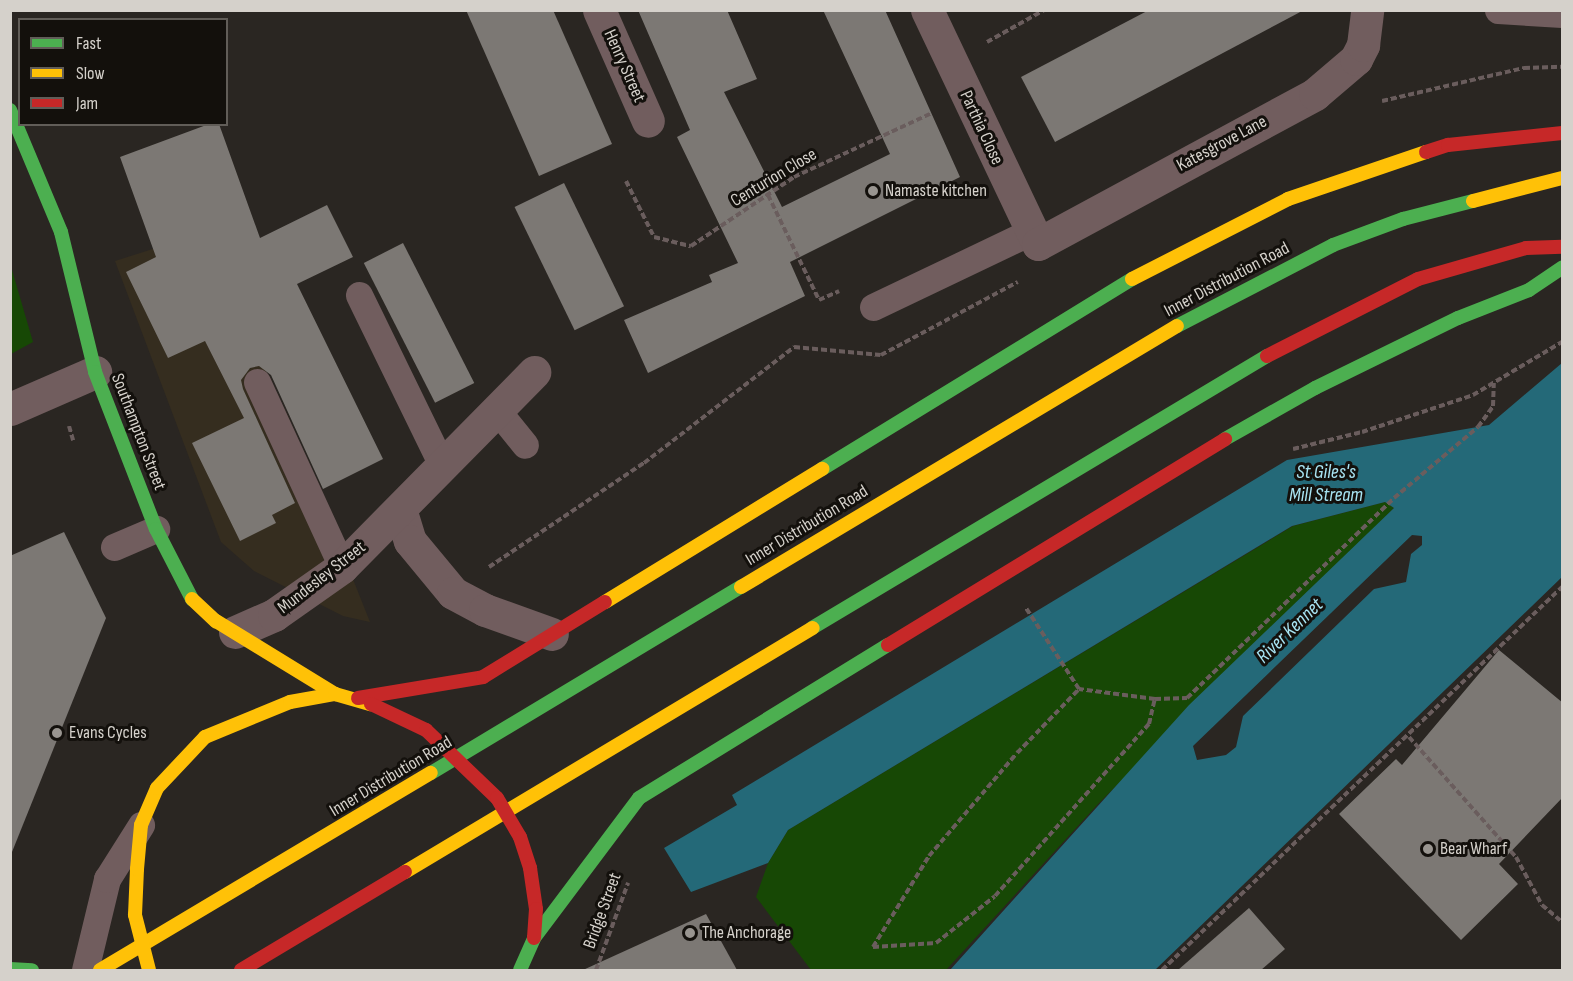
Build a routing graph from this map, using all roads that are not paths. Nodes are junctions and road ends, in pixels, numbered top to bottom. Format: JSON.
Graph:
{"nodes":[{"id":1,"x":599,"y":10,"type":"edge"},
{"id":2,"x":927,"y":10,"type":"edge"},
{"id":3,"x":1367,"y":10,"type":"edge"},
{"id":4,"x":1498,"y":10,"type":"edge"},
{"id":5,"x":1563,"y":14,"type":"edge"},
{"id":6,"x":10,"y":110,"type":"edge"},
{"id":7,"x":648,"y":121,"type":"dead end"},
{"id":8,"x":1563,"y":133,"type":"edge"},
{"id":9,"x":1563,"y":178,"type":"edge"},
{"id":10,"x":1035,"y":237,"type":"junction"},
{"id":11,"x":1563,"y":247,"type":"edge"},
{"id":12,"x":1563,"y":268,"type":"edge"},
{"id":13,"x":359,"y":295,"type":"dead end"},
{"id":14,"x":873,"y":307,"type":"road end"},
{"id":15,"x":95,"y":372,"type":"junction"},
{"id":16,"x":534,"y":372,"type":"dead end"},
{"id":17,"x":257,"y":381,"type":"dead end"},
{"id":18,"x":10,"y":409,"type":"edge"},
{"id":19,"x":496,"y":409,"type":"junction"},
{"id":20,"x":525,"y":445,"type":"dead end"},
{"id":21,"x":442,"y":465,"type":"junction"},
{"id":22,"x":401,"y":512,"type":"junction"},
{"id":23,"x":156,"y":529,"type":"junction"},
{"id":24,"x":114,"y":547,"type":"dead end"},
{"id":25,"x":342,"y":567,"type":"junction"},
{"id":26,"x":235,"y":632,"type":"junction"},
{"id":27,"x":552,"y":634,"type":"junction"},
{"id":28,"x":335,"y":694,"type":"junction"},
{"id":29,"x":358,"y":698,"type":"junction"},
{"id":30,"x":141,"y":825,"type":"junction"},
{"id":31,"x":534,"y":938,"type":"junction"},
{"id":32,"x":10,"y":969,"type":"edge"},
{"id":33,"x":32,"y":970,"type":"edge"},
{"id":34,"x":85,"y":970,"type":"edge"},
{"id":35,"x":100,"y":970,"type":"edge"},
{"id":36,"x":149,"y":970,"type":"edge"},
{"id":37,"x":241,"y":970,"type":"edge"},
{"id":38,"x":520,"y":970,"type":"edge"}],
"edges":[{"from":1,"to":7,"type":"street","name":"Henry Street"},
{"from":2,"to":10,"type":"street","name":"Parthia Close"},
{"from":3,"to":10,"type":"street","name":"Katesgrove Lane"},
{"from":4,"to":5,"type":"lane"},
{"from":6,"to":15,"type":"main road","name":"Southampton Street"},
{"from":8,"to":27,"type":"main road"},
{"from":9,"to":35,"type":"main road","name":"Inner Distribution Road"},
{"from":10,"to":14,"type":"lane"},
{"from":11,"to":37,"type":"main road"},
{"from":12,"to":31,"type":"main road"},
{"from":13,"to":21,"type":"lane"},
{"from":15,"to":18,"type":"street"},
{"from":15,"to":23,"type":"main road","name":"Southampton Street"},
{"from":16,"to":19,"type":"street","name":"Mundesley Street"},
{"from":17,"to":25,"type":"lane"},
{"from":19,"to":20,"type":"lane"},
{"from":19,"to":21,"type":"street","name":"Mundesley Street"},
{"from":21,"to":22,"type":"street","name":"Mundesley Street"},
{"from":22,"to":25,"type":"street","name":"Mundesley Street"},
{"from":22,"to":27,"type":"street"},
{"from":23,"to":24,"type":"lane"},
{"from":23,"to":26,"type":"main road","name":"Southampton Street"},
{"from":25,"to":26,"type":"street","name":"Mundesley Street"},
{"from":26,"to":28,"type":"main road","name":"Southampton Street"},
{"from":27,"to":29,"type":"main road"},
{"from":28,"to":29,"type":"main road"},
{"from":28,"to":30,"type":"main road"},
{"from":29,"to":31,"type":"main road"},
{"from":30,"to":34,"type":"lane"},
{"from":30,"to":36,"type":"main road"},
{"from":31,"to":38,"type":"main road"},
{"from":32,"to":33,"type":"main road"}]}
